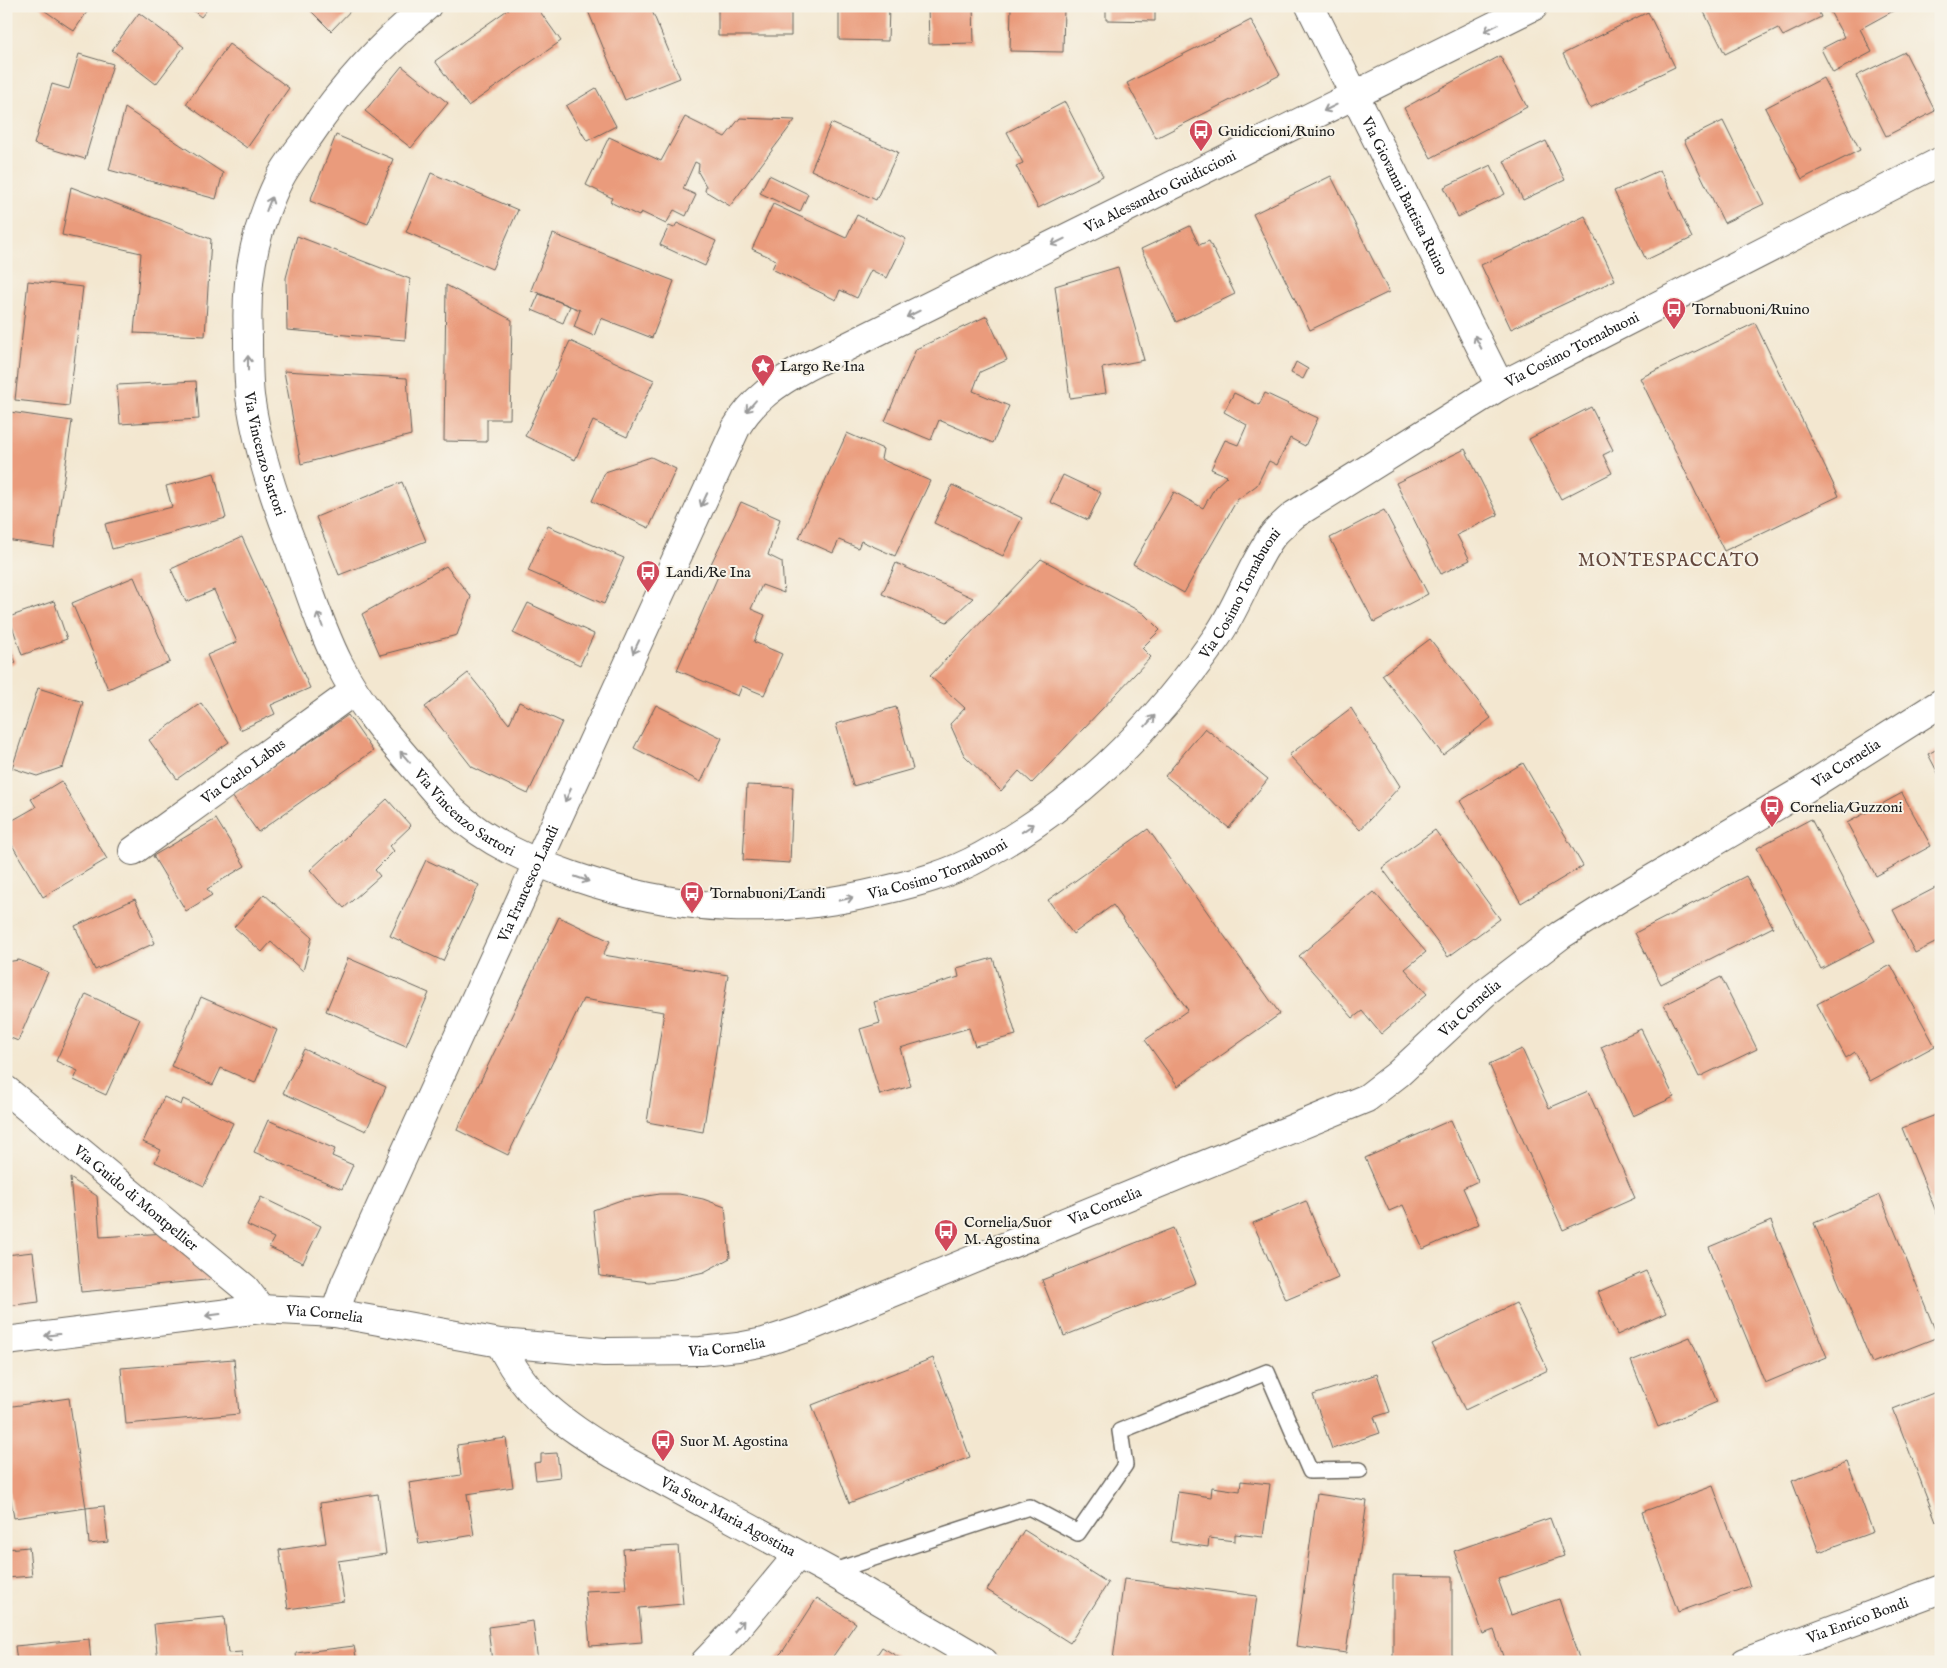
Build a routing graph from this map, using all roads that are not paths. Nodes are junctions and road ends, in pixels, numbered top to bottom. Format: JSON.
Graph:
{"nodes":[{"id":1,"x":427,"y":6,"type":"edge"},
{"id":2,"x":1310,"y":6,"type":"edge"},
{"id":3,"x":1534,"y":6,"type":"edge"},
{"id":4,"x":1353,"y":96,"type":"junction"},
{"id":5,"x":1941,"y":161,"type":"edge"},
{"id":6,"x":1500,"y":386,"type":"junction"},
{"id":7,"x":724,"y":456,"type":"joint"},
{"id":8,"x":354,"y":691,"type":"junction"},
{"id":9,"x":1941,"y":703,"type":"edge"},
{"id":10,"x":132,"y":851,"type":"dead end"},
{"id":11,"x":536,"y":864,"type":"junction"},
{"id":12,"x":6,"y":1090,"type":"edge"},
{"id":13,"x":261,"y":1309,"type":"junction"},
{"id":14,"x":334,"y":1313,"type":"junction"},
{"id":15,"x":6,"y":1341,"type":"edge"},
{"id":16,"x":500,"y":1343,"type":"junction"},
{"id":17,"x":1360,"y":1470,"type":"dead end"},
{"id":18,"x":798,"y":1555,"type":"junction"},
{"id":19,"x":831,"y":1572,"type":"junction"},
{"id":20,"x":1941,"y":1589,"type":"edge"},
{"id":21,"x":705,"y":1662,"type":"edge"},
{"id":22,"x":984,"y":1662,"type":"edge"},
{"id":23,"x":1745,"y":1662,"type":"edge"}],
"edges":[{"from":8,"to":1,"type":"street","name":"Via Vincenzo Sartori","one_way":true},
{"from":2,"to":4,"type":"street","name":"Via Giovanni Battista Ruino"},
{"from":3,"to":4,"type":"street","name":"Via Alessandro Guidiccioni","one_way":true},
{"from":6,"to":4,"type":"street","name":"Via Giovanni Battista Ruino","one_way":true},
{"from":4,"to":7,"type":"street","name":"Via Alessandro Guidiccioni","one_way":true},
{"from":5,"to":6,"type":"street","name":"Via Cosimo Tornabuoni"},
{"from":11,"to":6,"type":"street","name":"Via Cosimo Tornabuoni","one_way":true},
{"from":7,"to":11,"type":"street","name":"Via Francesco Landi","one_way":true},
{"from":8,"to":10,"type":"street","name":"Via Carlo Labus"},
{"from":11,"to":8,"type":"street","name":"Via Vincenzo Sartori","one_way":true},
{"from":9,"to":16,"type":"street","name":"Via Cornelia"},
{"from":11,"to":14,"type":"street","name":"Via Francesco Landi"},
{"from":12,"to":13,"type":"street","name":"Via Guido di Montpellier"},
{"from":13,"to":14,"type":"street","name":"Via Cornelia"},
{"from":13,"to":15,"type":"street","name":"Via Cornelia","one_way":true},
{"from":14,"to":16,"type":"street","name":"Via Cornelia"},
{"from":16,"to":18,"type":"street","name":"Via Suor Maria Agostina"},
{"from":17,"to":19,"type":"lane"},
{"from":18,"to":19,"type":"street","name":"Via Suor Maria Agostina"},
{"from":21,"to":18,"type":"street","one_way":true},
{"from":19,"to":22,"type":"street","name":"Via Suor Maria Agostina"},
{"from":20,"to":23,"type":"street","name":"Via Enrico Bondi"}]}
